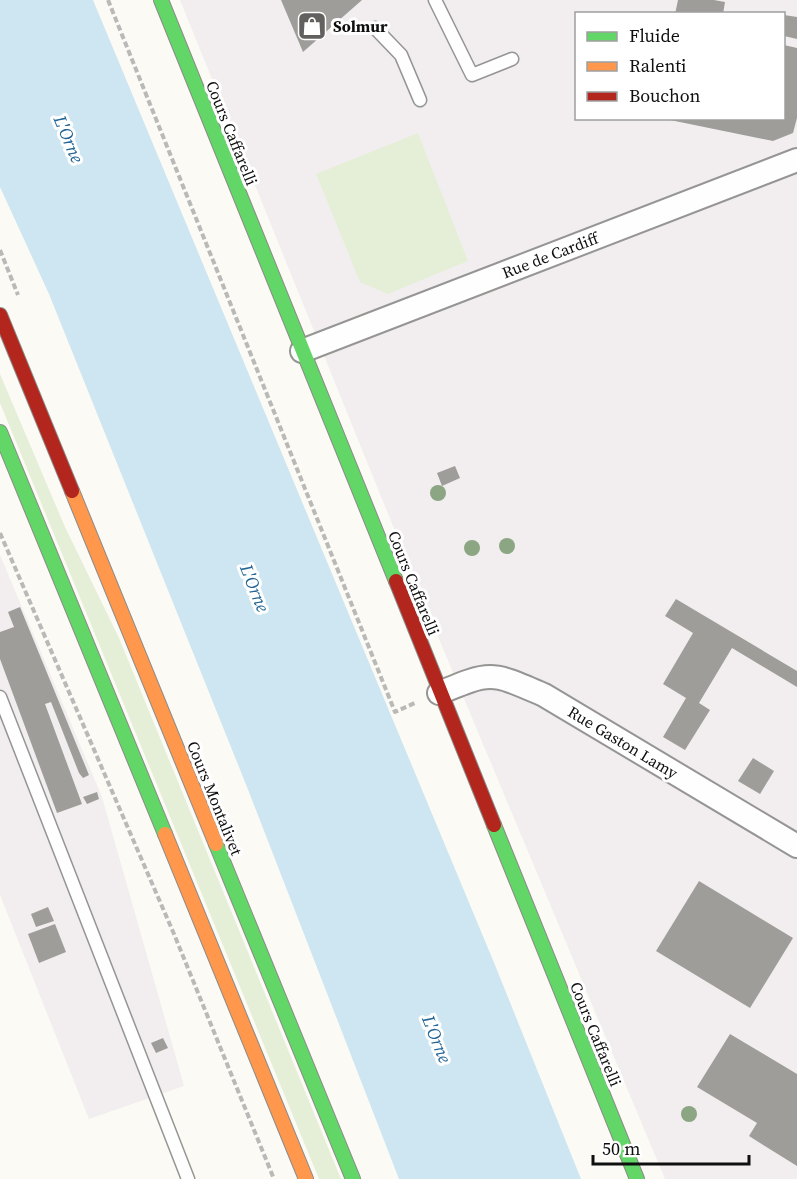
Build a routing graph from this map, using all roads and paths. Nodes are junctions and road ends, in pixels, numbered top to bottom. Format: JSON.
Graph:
{"nodes":[{"id":1,"x":108,"y":0,"type":"edge"},
{"id":2,"x":161,"y":0,"type":"edge"},
{"id":3,"x":435,"y":0,"type":"edge"},
{"id":4,"x":375,"y":28,"type":"dead end"},
{"id":5,"x":512,"y":59,"type":"dead end"},
{"id":6,"x":420,"y":100,"type":"dead end"},
{"id":7,"x":797,"y":160,"type":"edge"},
{"id":8,"x":0,"y":315,"type":"edge"},
{"id":9,"x":303,"y":351,"type":"junction"},
{"id":10,"x":27,"y":422,"type":"dead end"},
{"id":11,"x":47,"y":429,"type":"junction"},
{"id":12,"x":0,"y":432,"type":"edge"},
{"id":13,"x":0,"y":533,"type":"edge"},
{"id":14,"x":439,"y":693,"type":"junction"},
{"id":15,"x":0,"y":697,"type":"edge"},
{"id":16,"x":395,"y":712,"type":"dead end"},
{"id":17,"x":797,"y":846,"type":"edge"},
{"id":18,"x":188,"y":1179,"type":"edge"},
{"id":19,"x":274,"y":1179,"type":"edge"},
{"id":20,"x":306,"y":1179,"type":"edge"},
{"id":21,"x":353,"y":1179,"type":"edge"},
{"id":22,"x":637,"y":1179,"type":"edge"}],
"edges":[{"from":1,"to":16,"type":"path"},
{"from":2,"to":9,"type":"main road","name":"Cours Caffarelli"},
{"from":3,"to":5,"type":"lane"},
{"from":4,"to":6,"type":"lane"},
{"from":7,"to":9,"type":"street","name":"Rue de Cardiff"},
{"from":8,"to":11,"type":"main road","name":"Cours Montalivet"},
{"from":9,"to":14,"type":"main road","name":"Cours Caffarelli"},
{"from":10,"to":11,"type":"lane"},
{"from":11,"to":21,"type":"main road","name":"Cours Montalivet"},
{"from":12,"to":20,"type":"main road"},
{"from":13,"to":19,"type":"path"},
{"from":14,"to":17,"type":"street","name":"Rue Gaston Lamy"},
{"from":14,"to":22,"type":"main road","name":"Cours Caffarelli"},
{"from":15,"to":18,"type":"lane"}]}
